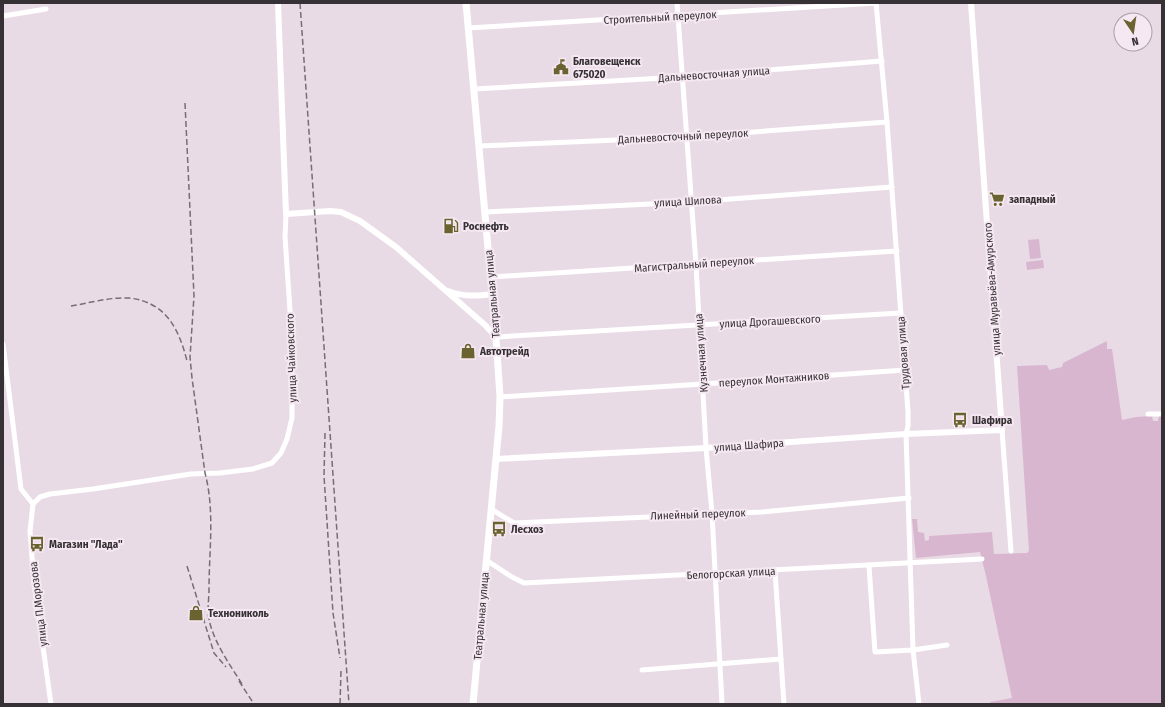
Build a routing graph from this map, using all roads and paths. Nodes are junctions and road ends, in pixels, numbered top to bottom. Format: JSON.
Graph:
{"nodes":[{"id":1,"x":278,"y":3,"type":"edge"},
{"id":2,"x":466,"y":3,"type":"edge"},
{"id":3,"x":677,"y":3,"type":"edge"},
{"id":4,"x":876,"y":3,"type":"edge"},
{"id":5,"x":971,"y":3,"type":"edge"},
{"id":6,"x":46,"y":9,"type":"dead end"},
{"id":7,"x":3,"y":16,"type":"edge"},
{"id":8,"x":678,"y":16,"type":"junction"},
{"id":9,"x":468,"y":28,"type":"junction"},
{"id":10,"x":882,"y":61,"type":"junction"},
{"id":11,"x":682,"y":76,"type":"junction"},
{"id":12,"x":474,"y":89,"type":"junction"},
{"id":13,"x":887,"y":122,"type":"junction"},
{"id":14,"x":686,"y":137,"type":"junction"},
{"id":15,"x":479,"y":146,"type":"junction"},
{"id":16,"x":892,"y":187,"type":"junction"},
{"id":17,"x":691,"y":202,"type":"junction"},
{"id":18,"x":485,"y":212,"type":"junction"},
{"id":19,"x":286,"y":214,"type":"junction"},
{"id":20,"x":897,"y":250,"type":"junction"},
{"id":21,"x":696,"y":264,"type":"junction"},
{"id":22,"x":491,"y":277,"type":"junction"},
{"id":23,"x":445,"y":290,"type":"junction"},
{"id":24,"x":492,"y":294,"type":"junction"},
{"id":25,"x":900,"y":313,"type":"junction"},
{"id":26,"x":699,"y":325,"type":"junction"},
{"id":27,"x":496,"y":337,"type":"junction"},
{"id":28,"x":3,"y":344,"type":"edge"},
{"id":29,"x":905,"y":370,"type":"junction"},
{"id":30,"x":703,"y":384,"type":"junction"},
{"id":31,"x":500,"y":397,"type":"junction"},
{"id":32,"x":1148,"y":414,"type":"dead end"},
{"id":33,"x":1162,"y":414,"type":"edge"},
{"id":34,"x":1002,"y":430,"type":"junction"},
{"id":35,"x":906,"y":434,"type":"junction"},
{"id":36,"x":706,"y":448,"type":"junction"},
{"id":37,"x":496,"y":459,"type":"junction"},
{"id":38,"x":909,"y":498,"type":"junction"},
{"id":39,"x":33,"y":504,"type":"junction"},
{"id":40,"x":491,"y":508,"type":"junction"},
{"id":41,"x":712,"y":513,"type":"junction"},
{"id":42,"x":1011,"y":551,"type":"dead end"},
{"id":43,"x":982,"y":559,"type":"dead end"},
{"id":44,"x":486,"y":560,"type":"junction"},
{"id":45,"x":911,"y":564,"type":"junction"},
{"id":46,"x":870,"y":566,"type":"junction"},
{"id":47,"x":775,"y":571,"type":"junction"},
{"id":48,"x":714,"y":574,"type":"junction"},
{"id":49,"x":947,"y":645,"type":"dead end"},
{"id":50,"x":913,"y":650,"type":"junction"},
{"id":51,"x":781,"y":660,"type":"junction"},
{"id":52,"x":719,"y":664,"type":"junction"},
{"id":53,"x":642,"y":670,"type":"dead end"},
{"id":54,"x":51,"y":704,"type":"edge"},
{"id":55,"x":473,"y":704,"type":"edge"},
{"id":56,"x":722,"y":704,"type":"edge"},
{"id":57,"x":784,"y":704,"type":"edge"},
{"id":58,"x":918,"y":704,"type":"edge"}],
"edges":[{"from":1,"to":19,"type":"street","name":"улица Чайковского"},
{"from":2,"to":9,"type":"main road","name":"Театральная улица"},
{"from":3,"to":8,"type":"street","name":"Кузнечная улица"},
{"from":4,"to":8,"type":"street","name":"Строительный переулок"},
{"from":4,"to":10,"type":"street","name":"Трудовая улица"},
{"from":5,"to":34,"type":"street","name":"улица Муравьёва-Амурского"},
{"from":6,"to":7,"type":"street"},
{"from":8,"to":9,"type":"street","name":"Строительный переулок"},
{"from":8,"to":11,"type":"street","name":"Кузнечная улица"},
{"from":9,"to":12,"type":"main road","name":"Театральная улица"},
{"from":10,"to":11,"type":"street","name":"Дальневосточная улица"},
{"from":10,"to":13,"type":"street","name":"Трудовая улица"},
{"from":11,"to":12,"type":"street","name":"Дальневосточная улица"},
{"from":11,"to":14,"type":"street","name":"Кузнечная улица"},
{"from":12,"to":15,"type":"main road","name":"Театральная улица"},
{"from":13,"to":14,"type":"street","name":"Дальневосточный переулок"},
{"from":13,"to":16,"type":"street","name":"Трудовая улица"},
{"from":14,"to":15,"type":"street","name":"Дальневосточный переулок"},
{"from":14,"to":17,"type":"street","name":"Кузнечная улица"},
{"from":15,"to":18,"type":"main road","name":"Театральная улица"},
{"from":16,"to":17,"type":"street","name":"улица Шилова"},
{"from":16,"to":20,"type":"street","name":"Трудовая улица"},
{"from":17,"to":18,"type":"street","name":"улица Шилова"},
{"from":17,"to":21,"type":"street","name":"Кузнечная улица"},
{"from":18,"to":22,"type":"main road","name":"Театральная улица"},
{"from":19,"to":23,"type":"street"},
{"from":19,"to":39,"type":"street","name":"улица Чайковского"},
{"from":20,"to":21,"type":"street","name":"Магистральный переулок"},
{"from":20,"to":25,"type":"street","name":"Трудовая улица"},
{"from":21,"to":22,"type":"street","name":"Магистральный переулок"},
{"from":21,"to":26,"type":"street","name":"Кузнечная улица"},
{"from":22,"to":24,"type":"main road","name":"Театральная улица"},
{"from":23,"to":24,"type":"street"},
{"from":23,"to":27,"type":"street"},
{"from":24,"to":27,"type":"main road","name":"Театральная улица"},
{"from":25,"to":26,"type":"street","name":"улица Дрогашевского"},
{"from":25,"to":29,"type":"street","name":"Трудовая улица"},
{"from":26,"to":27,"type":"street","name":"улица Дрогашевского"},
{"from":26,"to":30,"type":"street","name":"Кузнечная улица"},
{"from":27,"to":31,"type":"main road","name":"Театральная улица"},
{"from":28,"to":39,"type":"street"},
{"from":29,"to":30,"type":"street","name":"переулок Монтажников"},
{"from":29,"to":35,"type":"street","name":"Трудовая улица"},
{"from":30,"to":31,"type":"street","name":"переулок Монтажников"},
{"from":30,"to":36,"type":"street","name":"Кузнечная улица"},
{"from":31,"to":37,"type":"main road","name":"Театральная улица"},
{"from":32,"to":33,"type":"street"},
{"from":34,"to":35,"type":"street","name":"улица Шафира"},
{"from":34,"to":42,"type":"street","name":"улица Муравьёва-Амурского"},
{"from":35,"to":36,"type":"street","name":"улица Шафира"},
{"from":35,"to":38,"type":"street","name":"Трудовая улица"},
{"from":36,"to":37,"type":"street","name":"улица Шафира"},
{"from":36,"to":41,"type":"street","name":"Кузнечная улица"},
{"from":37,"to":40,"type":"main road","name":"Театральная улица"},
{"from":38,"to":41,"type":"street","name":"Линейный переулок"},
{"from":38,"to":45,"type":"street","name":"Трудовая улица"},
{"from":39,"to":54,"type":"street","name":"улица П.Морозова"},
{"from":40,"to":41,"type":"street","name":"Линейный переулок"},
{"from":40,"to":44,"type":"main road","name":"Театральная улица"},
{"from":41,"to":48,"type":"street","name":"Кузнечная улица"},
{"from":43,"to":45,"type":"street","name":"Белогорская улица"},
{"from":44,"to":48,"type":"street","name":"Белогорская улица"},
{"from":44,"to":55,"type":"main road","name":"Театральная улица"},
{"from":45,"to":46,"type":"street","name":"Белогорская улица"},
{"from":45,"to":50,"type":"street","name":"Трудовая улица"},
{"from":46,"to":47,"type":"street","name":"Белогорская улица"},
{"from":46,"to":50,"type":"street"},
{"from":47,"to":48,"type":"street","name":"Белогорская улица"},
{"from":47,"to":51,"type":"street"},
{"from":48,"to":52,"type":"street","name":"Кузнечная улица"},
{"from":49,"to":50,"type":"street"},
{"from":50,"to":58,"type":"street","name":"Трудовая улица"},
{"from":51,"to":52,"type":"street"},
{"from":51,"to":57,"type":"street"},
{"from":52,"to":53,"type":"street"},
{"from":52,"to":56,"type":"street","name":"Кузнечная улица"}]}
